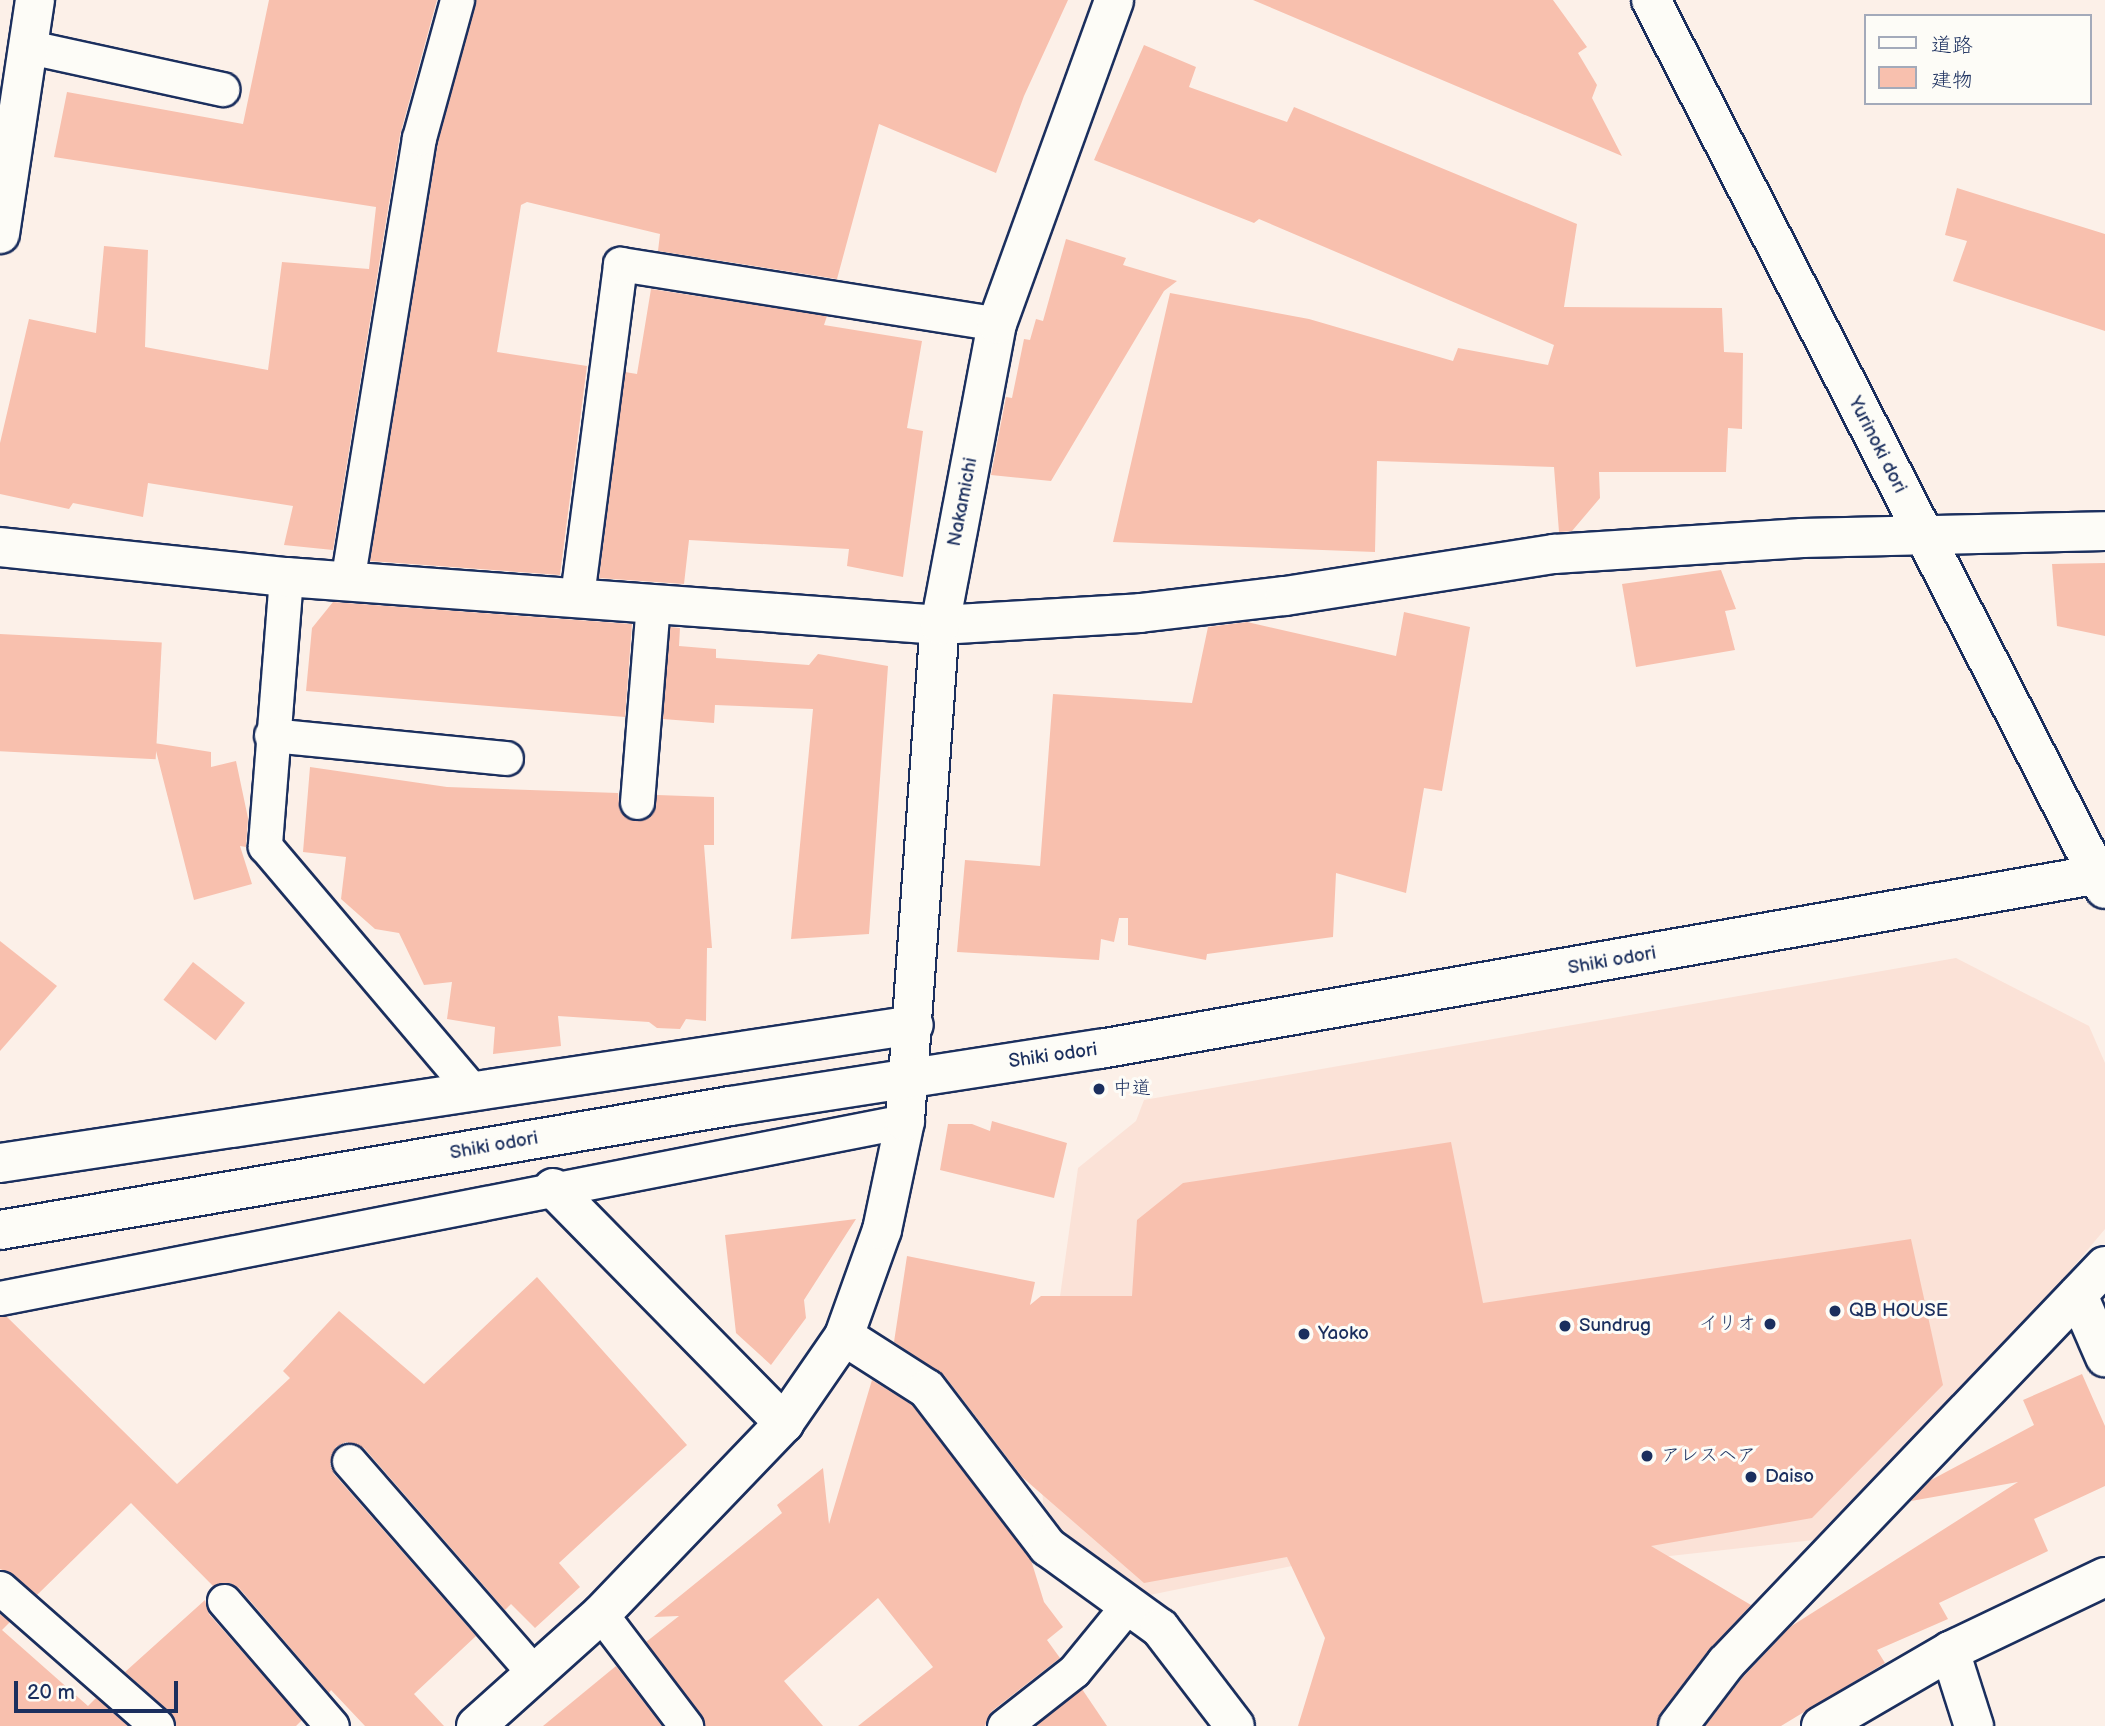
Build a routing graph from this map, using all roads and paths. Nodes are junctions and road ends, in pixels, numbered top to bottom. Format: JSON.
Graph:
{"nodes":[{"id":1,"x":35,"y":0,"type":"edge"},
{"id":2,"x":457,"y":0,"type":"edge"},
{"id":3,"x":1651,"y":0,"type":"edge"},
{"id":4,"x":1110,"y":1,"type":"edge"},
{"id":5,"x":18,"y":61,"type":"edge"},
{"id":6,"x":222,"y":89,"type":"dead end"},
{"id":7,"x":0,"y":234,"type":"edge"},
{"id":8,"x":997,"y":324,"type":"junction"},
{"id":9,"x":2105,"y":531,"type":"edge"},
{"id":10,"x":1923,"y":538,"type":"junction"},
{"id":11,"x":0,"y":547,"type":"edge"},
{"id":12,"x":286,"y":577,"type":"junction"},
{"id":13,"x":347,"y":582,"type":"junction"},
{"id":14,"x":577,"y":596,"type":"junction"},
{"id":15,"x":653,"y":604,"type":"junction"},
{"id":16,"x":940,"y":625,"type":"junction"},
{"id":17,"x":271,"y":735,"type":"junction"},
{"id":18,"x":506,"y":758,"type":"dead end"},
{"id":19,"x":637,"y":802,"type":"dead end"},
{"id":20,"x":2103,"y":879,"type":"edge"},
{"id":21,"x":914,"y":1025,"type":"junction"},
{"id":22,"x":910,"y":1077,"type":"junction"},
{"id":23,"x":473,"y":1091,"type":"junction"},
{"id":24,"x":905,"y":1121,"type":"junction"},
{"id":25,"x":0,"y":1163,"type":"edge"},
{"id":26,"x":553,"y":1188,"type":"junction"},
{"id":27,"x":0,"y":1230,"type":"edge"},
{"id":28,"x":2105,"y":1266,"type":"edge"},
{"id":29,"x":2078,"y":1296,"type":"junction"},
{"id":30,"x":0,"y":1298,"type":"edge"},
{"id":31,"x":844,"y":1336,"type":"junction"},
{"id":32,"x":2105,"y":1357,"type":"edge"},
{"id":33,"x":784,"y":1423,"type":"junction"},
{"id":34,"x":349,"y":1461,"type":"dead end"},
{"id":35,"x":2105,"y":1577,"type":"edge"},
{"id":36,"x":0,"y":1588,"type":"edge"},
{"id":37,"x":224,"y":1601,"type":"dead end"},
{"id":38,"x":1128,"y":1605,"type":"junction"},
{"id":39,"x":601,"y":1614,"type":"junction"},
{"id":40,"x":1950,"y":1651,"type":"junction"},
{"id":41,"x":533,"y":1671,"type":"junction"},
{"id":42,"x":156,"y":1726,"type":"edge"},
{"id":43,"x":332,"y":1726,"type":"edge"},
{"id":44,"x":477,"y":1726,"type":"edge"},
{"id":45,"x":686,"y":1726,"type":"edge"},
{"id":46,"x":1004,"y":1726,"type":"edge"},
{"id":47,"x":1235,"y":1726,"type":"edge"},
{"id":48,"x":1678,"y":1726,"type":"edge"},
{"id":49,"x":1821,"y":1726,"type":"edge"},
{"id":50,"x":1974,"y":1726,"type":"edge"}],
"edges":[{"from":1,"to":5,"type":"street"},
{"from":2,"to":13,"type":"lane"},
{"from":3,"to":10,"type":"street","name":"Yurinoki dori"},
{"from":4,"to":8,"type":"street","name":"Nakamichi"},
{"from":5,"to":6,"type":"lane"},
{"from":5,"to":7,"type":"street"},
{"from":8,"to":14,"type":"lane"},
{"from":8,"to":16,"type":"street","name":"Nakamichi"},
{"from":9,"to":10,"type":"street"},
{"from":10,"to":16,"type":"street"},
{"from":10,"to":20,"type":"street","name":"Yurinoki dori"},
{"from":11,"to":12,"type":"street"},
{"from":12,"to":13,"type":"street"},
{"from":12,"to":17,"type":"lane"},
{"from":13,"to":14,"type":"street"},
{"from":14,"to":15,"type":"street"},
{"from":15,"to":16,"type":"street"},
{"from":15,"to":19,"type":"lane"},
{"from":16,"to":21,"type":"street","name":"Nakamichi"},
{"from":17,"to":18,"type":"lane"},
{"from":17,"to":23,"type":"lane"},
{"from":20,"to":22,"type":"street","name":"Shiki odori"},
{"from":21,"to":22,"type":"street","name":"Nakamichi"},
{"from":21,"to":23,"type":"street"},
{"from":22,"to":24,"type":"street","name":"Nakamichi"},
{"from":22,"to":27,"type":"street","name":"Shiki odori"},
{"from":23,"to":25,"type":"street"},
{"from":24,"to":26,"type":"lane"},
{"from":24,"to":31,"type":"street","name":"Nakamichi"},
{"from":26,"to":30,"type":"lane"},
{"from":26,"to":33,"type":"street"},
{"from":28,"to":29,"type":"street"},
{"from":29,"to":32,"type":"street"},
{"from":29,"to":48,"type":"street"},
{"from":31,"to":33,"type":"street","name":"Nakamichi"},
{"from":31,"to":38,"type":"street"},
{"from":33,"to":39,"type":"street","name":"Nakamichi"},
{"from":34,"to":41,"type":"lane"},
{"from":35,"to":40,"type":"street"},
{"from":36,"to":42,"type":"lane"},
{"from":37,"to":43,"type":"lane"},
{"from":38,"to":46,"type":"lane"},
{"from":38,"to":47,"type":"street"},
{"from":39,"to":41,"type":"street","name":"Nakamichi"},
{"from":39,"to":45,"type":"lane"},
{"from":40,"to":49,"type":"street"},
{"from":40,"to":50,"type":"street"},
{"from":41,"to":44,"type":"street","name":"Nakamichi"}]}
